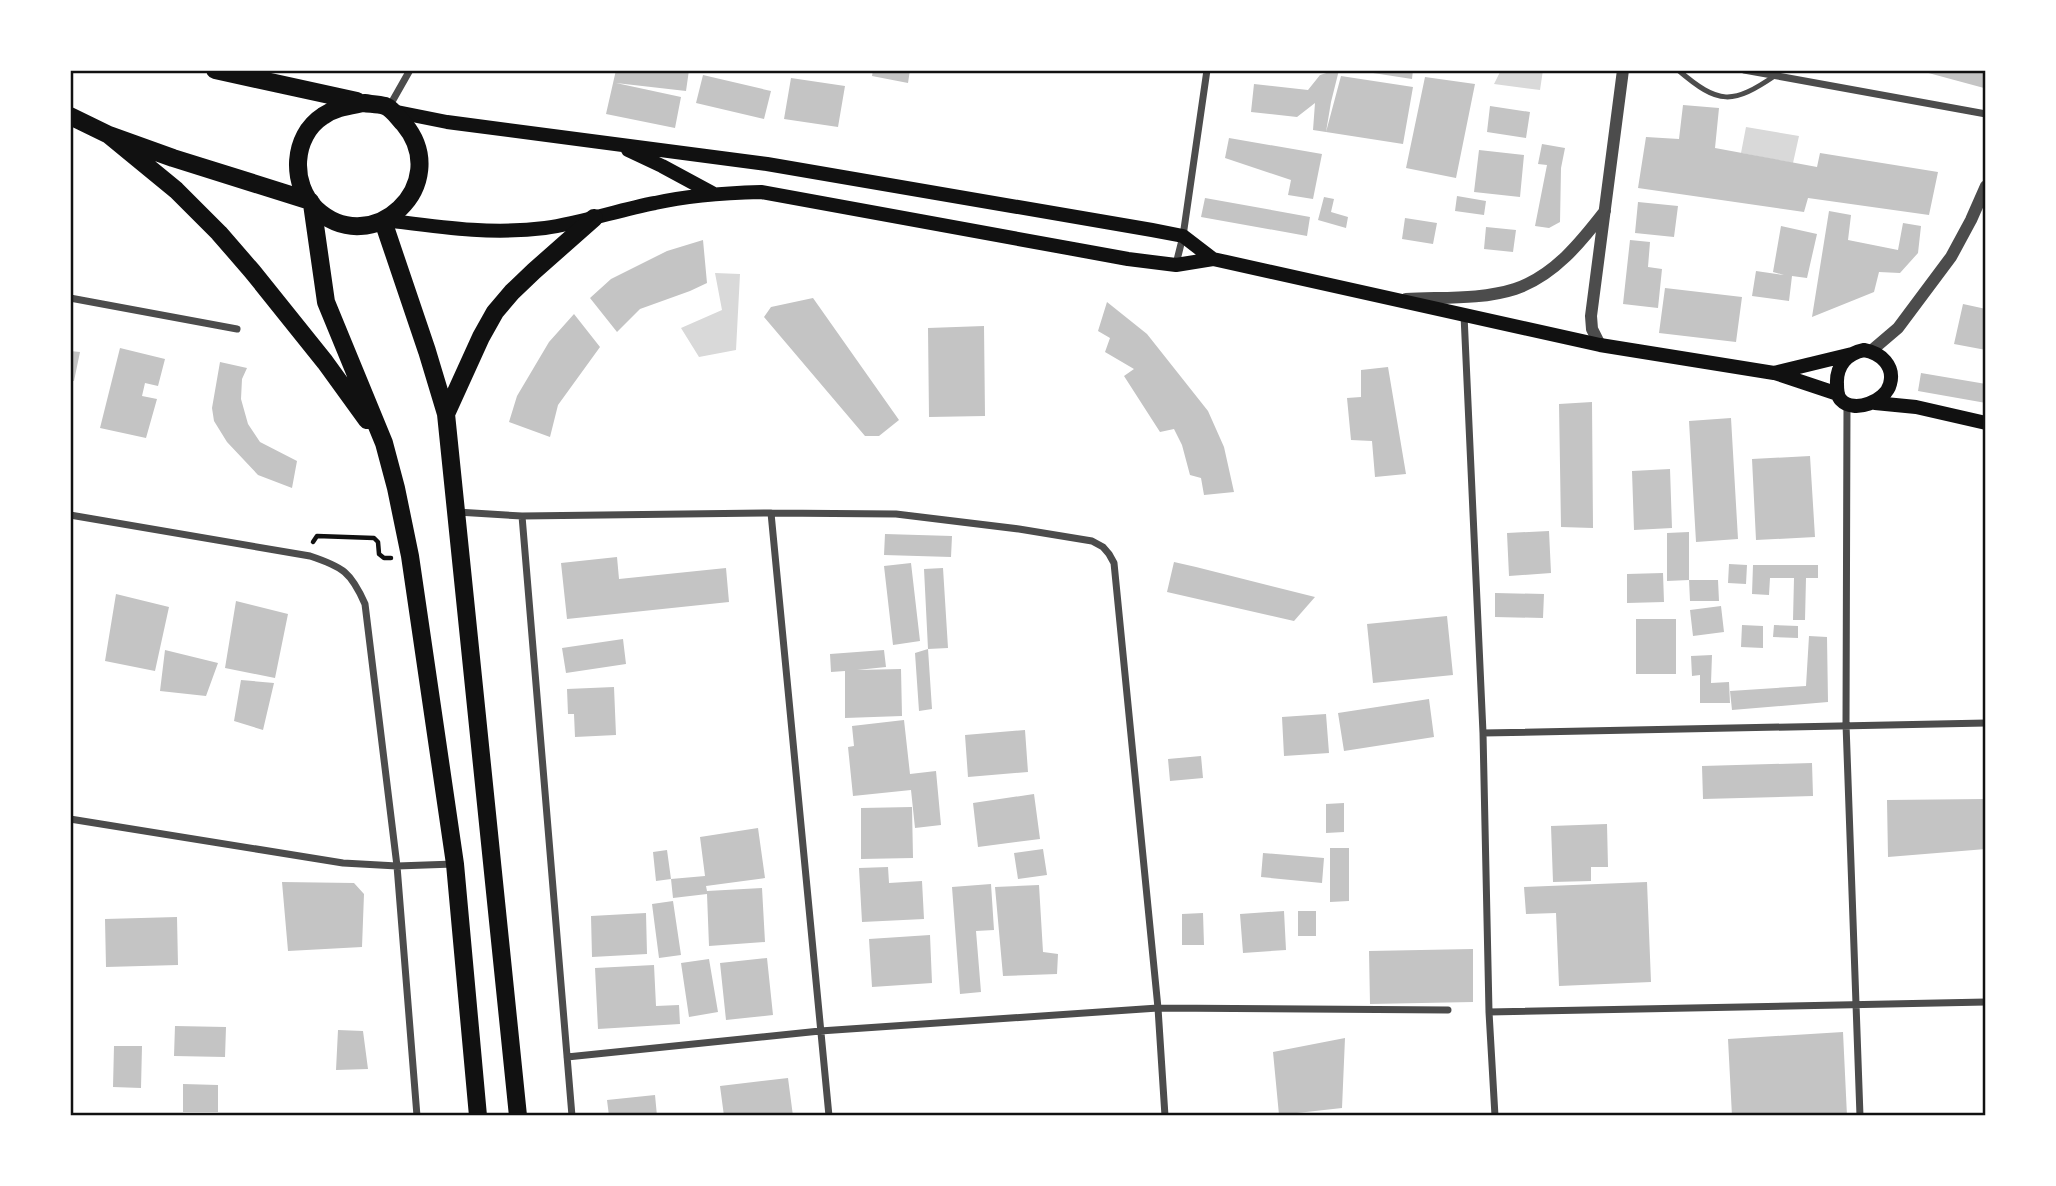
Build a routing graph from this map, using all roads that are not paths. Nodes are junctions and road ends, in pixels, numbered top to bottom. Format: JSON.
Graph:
{"nodes":[{"id":1,"x":215,"y":70,"type":"edge"},
{"id":2,"x":410,"y":70,"type":"edge"},
{"id":3,"x":1207,"y":70,"type":"edge"},
{"id":4,"x":1623,"y":70,"type":"edge"},
{"id":5,"x":1678,"y":70,"type":"edge"},
{"id":6,"x":1744,"y":70,"type":"edge"},
{"id":7,"x":1776,"y":75,"type":"junction"},
{"id":8,"x":363,"y":103,"type":"junction"},
{"id":9,"x":391,"y":109,"type":"junction"},
{"id":10,"x":1986,"y":114,"type":"edge"},
{"id":11,"x":70,"y":116,"type":"edge"},
{"id":12,"x":109,"y":135,"type":"junction"},
{"id":13,"x":613,"y":144,"type":"junction"},
{"id":14,"x":1986,"y":186,"type":"edge"},
{"id":15,"x":712,"y":193,"type":"junction"},
{"id":16,"x":311,"y":203,"type":"junction"},
{"id":17,"x":1605,"y":211,"type":"junction"},
{"id":18,"x":594,"y":218,"type":"junction"},
{"id":19,"x":384,"y":220,"type":"junction"},
{"id":20,"x":1183,"y":236,"type":"junction"},
{"id":21,"x":1213,"y":258,"type":"junction"},
{"id":22,"x":1176,"y":265,"type":"junction"},
{"id":23,"x":70,"y":298,"type":"edge"},
{"id":24,"x":1400,"y":300,"type":"junction"},
{"id":25,"x":1464,"y":316,"type":"junction"},
{"id":26,"x":237,"y":329,"type":"dead end"},
{"id":27,"x":1600,"y":345,"type":"junction"},
{"id":28,"x":1871,"y":351,"type":"junction"},
{"id":29,"x":1852,"y":354,"type":"junction"},
{"id":30,"x":1774,"y":373,"type":"junction"},
{"id":31,"x":1891,"y":381,"type":"junction"},
{"id":32,"x":1842,"y":399,"type":"junction"},
{"id":33,"x":1875,"y":403,"type":"junction"},
{"id":34,"x":1916,"y":407,"type":"junction"},
{"id":35,"x":446,"y":414,"type":"junction"},
{"id":36,"x":1986,"y":423,"type":"edge"},
{"id":37,"x":384,"y":443,"type":"junction"},
{"id":38,"x":457,"y":512,"type":"junction"},
{"id":39,"x":771,"y":513,"type":"junction"},
{"id":40,"x":70,"y":515,"type":"edge"},
{"id":41,"x":522,"y":516,"type":"junction"},
{"id":42,"x":1986,"y":723,"type":"edge"},
{"id":43,"x":1846,"y":724,"type":"junction"},
{"id":44,"x":1483,"y":733,"type":"junction"},
{"id":45,"x":70,"y":819,"type":"edge"},
{"id":46,"x":455,"y":864,"type":"junction"},
{"id":47,"x":397,"y":866,"type":"junction"},
{"id":48,"x":1986,"y":1002,"type":"edge"},
{"id":49,"x":1856,"y":1004,"type":"junction"},
{"id":50,"x":1158,"y":1008,"type":"junction"},
{"id":51,"x":1448,"y":1010,"type":"dead end"},
{"id":52,"x":1489,"y":1012,"type":"junction"},
{"id":53,"x":820,"y":1031,"type":"junction"},
{"id":54,"x":568,"y":1057,"type":"junction"},
{"id":55,"x":417,"y":1116,"type":"edge"},
{"id":56,"x":478,"y":1116,"type":"edge"},
{"id":57,"x":518,"y":1116,"type":"edge"},
{"id":58,"x":572,"y":1116,"type":"edge"},
{"id":59,"x":829,"y":1116,"type":"edge"},
{"id":60,"x":1165,"y":1116,"type":"edge"},
{"id":61,"x":1495,"y":1116,"type":"edge"},
{"id":62,"x":1860,"y":1116,"type":"edge"}],
"edges":[{"from":1,"to":8,"type":"main road"},
{"from":2,"to":9,"type":"street"},
{"from":3,"to":20,"type":"street"},
{"from":4,"to":17,"type":"street"},
{"from":5,"to":7,"type":"lane"},
{"from":6,"to":7,"type":"street"},
{"from":7,"to":10,"type":"street"},
{"from":8,"to":9,"type":"main road"},
{"from":8,"to":16,"type":"main road"},
{"from":9,"to":13,"type":"main road"},
{"from":9,"to":19,"type":"main road"},
{"from":11,"to":12,"type":"main road"},
{"from":12,"to":16,"type":"main road"},
{"from":12,"to":37,"type":"main road"},
{"from":13,"to":15,"type":"main road"},
{"from":13,"to":20,"type":"main road"},
{"from":14,"to":28,"type":"street"},
{"from":15,"to":18,"type":"main road"},
{"from":15,"to":22,"type":"main road"},
{"from":16,"to":19,"type":"main road"},
{"from":16,"to":37,"type":"main road"},
{"from":17,"to":24,"type":"street"},
{"from":17,"to":27,"type":"street"},
{"from":18,"to":19,"type":"main road"},
{"from":18,"to":35,"type":"main road"},
{"from":19,"to":35,"type":"main road"},
{"from":20,"to":21,"type":"main road"},
{"from":20,"to":22,"type":"street"},
{"from":21,"to":22,"type":"main road"},
{"from":21,"to":24,"type":"main road"},
{"from":23,"to":26,"type":"street"},
{"from":24,"to":25,"type":"main road"},
{"from":25,"to":27,"type":"main road"},
{"from":25,"to":44,"type":"street"},
{"from":27,"to":30,"type":"main road"},
{"from":28,"to":29,"type":"main road"},
{"from":28,"to":31,"type":"main road"},
{"from":29,"to":30,"type":"main road"},
{"from":29,"to":32,"type":"main road"},
{"from":30,"to":32,"type":"main road"},
{"from":31,"to":33,"type":"main road"},
{"from":31,"to":34,"type":"main road"},
{"from":32,"to":33,"type":"main road"},
{"from":32,"to":43,"type":"street"},
{"from":33,"to":34,"type":"main road"},
{"from":34,"to":36,"type":"main road"},
{"from":35,"to":38,"type":"main road"},
{"from":37,"to":46,"type":"main road"},
{"from":38,"to":41,"type":"street"},
{"from":38,"to":57,"type":"main road"},
{"from":39,"to":41,"type":"street"},
{"from":39,"to":50,"type":"street"},
{"from":39,"to":53,"type":"street"},
{"from":40,"to":47,"type":"street"},
{"from":41,"to":54,"type":"street"},
{"from":42,"to":43,"type":"street"},
{"from":43,"to":44,"type":"street"},
{"from":43,"to":49,"type":"street"},
{"from":44,"to":52,"type":"street"},
{"from":45,"to":47,"type":"street"},
{"from":46,"to":47,"type":"street"},
{"from":46,"to":56,"type":"main road"},
{"from":47,"to":55,"type":"street"},
{"from":48,"to":49,"type":"street"},
{"from":49,"to":52,"type":"street"},
{"from":49,"to":62,"type":"street"},
{"from":50,"to":51,"type":"street"},
{"from":50,"to":53,"type":"street"},
{"from":50,"to":60,"type":"street"},
{"from":52,"to":61,"type":"street"},
{"from":53,"to":54,"type":"street"},
{"from":53,"to":59,"type":"street"},
{"from":54,"to":58,"type":"street"}]}
